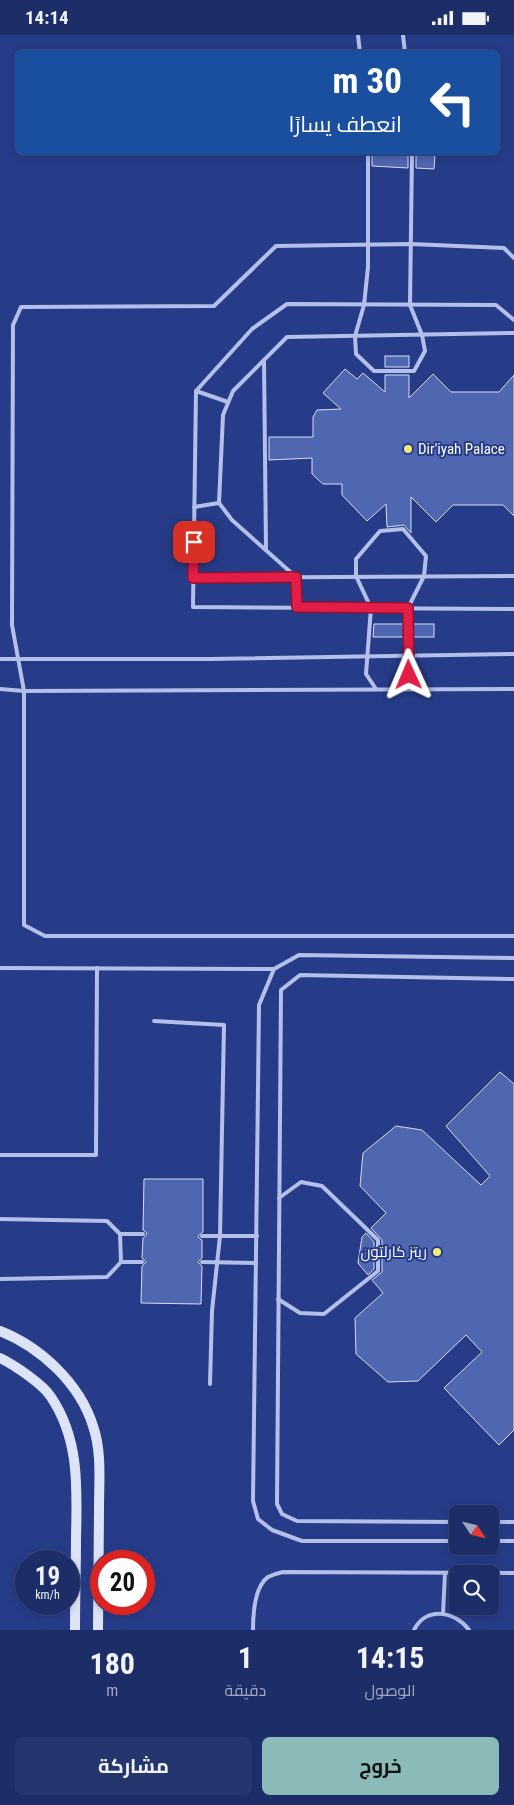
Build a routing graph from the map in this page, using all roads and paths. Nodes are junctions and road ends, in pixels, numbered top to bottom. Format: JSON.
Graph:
{"nodes":[{"id":1,"x":358,"y":35,"type":"edge"},
{"id":2,"x":403,"y":35,"type":"edge"},
{"id":3,"x":360,"y":50,"type":"edge"},
{"id":4,"x":405,"y":50,"type":"edge"},
{"id":5,"x":368,"y":155,"type":"edge"},
{"id":6,"x":412,"y":155,"type":"edge"},
{"id":7,"x":368,"y":244,"type":"junction"},
{"id":8,"x":411,"y":244,"type":"junction"},
{"id":9,"x":514,"y":258,"type":"edge"},
{"id":10,"x":364,"y":305,"type":"junction"},
{"id":11,"x":410,"y":305,"type":"junction"},
{"id":12,"x":514,"y":320,"type":"edge"},
{"id":13,"x":514,"y":333,"type":"edge"},
{"id":14,"x":422,"y":335,"type":"junction"},
{"id":15,"x":354,"y":336,"type":"junction"},
{"id":16,"x":264,"y":360,"type":"junction"},
{"id":17,"x":196,"y":391,"type":"junction"},
{"id":18,"x":228,"y":402,"type":"junction"},
{"id":19,"x":219,"y":503,"type":"junction"},
{"id":20,"x":194,"y":507,"type":"junction"},
{"id":21,"x":266,"y":551,"type":"junction"},
{"id":22,"x":356,"y":576,"type":"junction"},
{"id":23,"x":424,"y":576,"type":"junction"},
{"id":24,"x":514,"y":576,"type":"edge"},
{"id":25,"x":296,"y":577,"type":"junction"},
{"id":26,"x":193,"y":578,"type":"junction"},
{"id":27,"x":297,"y":607,"type":"junction"},
{"id":28,"x":371,"y":608,"type":"junction"},
{"id":29,"x":408,"y":608,"type":"junction"},
{"id":30,"x":514,"y":609,"type":"edge"},
{"id":31,"x":514,"y":654,"type":"edge"},
{"id":32,"x":408,"y":655,"type":"junction"},
{"id":33,"x":367,"y":656,"type":"junction"},
{"id":34,"x":0,"y":659,"type":"edge"},
{"id":35,"x":18,"y":660,"type":"junction"},
{"id":36,"x":0,"y":689,"type":"edge"},
{"id":37,"x":376,"y":689,"type":"junction"},
{"id":38,"x":402,"y":689,"type":"junction"},
{"id":39,"x":514,"y":689,"type":"edge"},
{"id":40,"x":24,"y":691,"type":"junction"},
{"id":41,"x":514,"y":935,"type":"edge"},
{"id":42,"x":514,"y":958,"type":"edge"},
{"id":43,"x":0,"y":968,"type":"edge"},
{"id":44,"x":97,"y":968,"type":"junction"},
{"id":45,"x":274,"y":969,"type":"junction"},
{"id":46,"x":514,"y":979,"type":"edge"},
{"id":47,"x":154,"y":1021,"type":"dead end"},
{"id":48,"x":0,"y":1155,"type":"edge"},
{"id":49,"x":279,"y":1198,"type":"junction"},
{"id":50,"x":0,"y":1219,"type":"edge"},
{"id":51,"x":120,"y":1234,"type":"junction"},
{"id":52,"x":143,"y":1234,"type":"dead end"},
{"id":53,"x":202,"y":1236,"type":"dead end"},
{"id":54,"x":220,"y":1236,"type":"junction"},
{"id":55,"x":257,"y":1236,"type":"junction"},
{"id":56,"x":121,"y":1262,"type":"junction"},
{"id":57,"x":142,"y":1262,"type":"dead end"},
{"id":58,"x":202,"y":1262,"type":"dead end"},
{"id":59,"x":218,"y":1263,"type":"junction"},
{"id":60,"x":256,"y":1263,"type":"junction"},
{"id":61,"x":0,"y":1279,"type":"edge"},
{"id":62,"x":278,"y":1299,"type":"junction"},
{"id":63,"x":0,"y":1331,"type":"edge"},
{"id":64,"x":0,"y":1358,"type":"edge"},
{"id":65,"x":210,"y":1384,"type":"dead end"},
{"id":66,"x":449,"y":1522,"type":"edge"},
{"id":67,"x":499,"y":1522,"type":"edge"},
{"id":68,"x":514,"y":1522,"type":"edge"},
{"id":69,"x":449,"y":1541,"type":"edge"},
{"id":70,"x":499,"y":1541,"type":"edge"},
{"id":71,"x":514,"y":1541,"type":"edge"},
{"id":72,"x":445,"y":1573,"type":"junction"},
{"id":73,"x":514,"y":1573,"type":"edge"},
{"id":74,"x":443,"y":1614,"type":"junction"},
{"id":75,"x":75,"y":1630,"type":"edge"},
{"id":76,"x":98,"y":1630,"type":"edge"},
{"id":77,"x":253,"y":1630,"type":"edge"},
{"id":78,"x":414,"y":1630,"type":"edge"},
{"id":79,"x":469,"y":1630,"type":"edge"}],
"edges":[{"from":1,"to":3,"type":"lane"},
{"from":2,"to":4,"type":"lane"},
{"from":5,"to":7,"type":"lane"},
{"from":6,"to":8,"type":"lane"},
{"from":7,"to":8,"type":"lane"},
{"from":7,"to":10,"type":"lane"},
{"from":7,"to":35,"type":"lane"},
{"from":8,"to":9,"type":"lane"},
{"from":8,"to":11,"type":"lane"},
{"from":10,"to":11,"type":"lane"},
{"from":10,"to":15,"type":"lane"},
{"from":10,"to":17,"type":"lane"},
{"from":11,"to":12,"type":"lane"},
{"from":11,"to":14,"type":"lane"},
{"from":13,"to":14,"type":"lane"},
{"from":14,"to":15,"type":"lane"},
{"from":14,"to":15,"type":"lane"},
{"from":15,"to":16,"type":"lane"},
{"from":16,"to":18,"type":"lane"},
{"from":16,"to":21,"type":"lane"},
{"from":17,"to":18,"type":"lane"},
{"from":17,"to":20,"type":"lane"},
{"from":18,"to":19,"type":"lane"},
{"from":19,"to":20,"type":"lane"},
{"from":19,"to":21,"type":"lane"},
{"from":20,"to":26,"type":"lane"},
{"from":21,"to":25,"type":"lane"},
{"from":22,"to":23,"type":"lane"},
{"from":22,"to":23,"type":"lane"},
{"from":22,"to":25,"type":"lane"},
{"from":22,"to":28,"type":"lane"},
{"from":23,"to":24,"type":"lane"},
{"from":23,"to":29,"type":"lane"},
{"from":25,"to":26,"type":"lane"},
{"from":25,"to":27,"type":"lane"},
{"from":26,"to":27,"type":"lane"},
{"from":27,"to":28,"type":"lane"},
{"from":28,"to":29,"type":"lane"},
{"from":28,"to":33,"type":"lane"},
{"from":29,"to":30,"type":"lane"},
{"from":29,"to":32,"type":"lane"},
{"from":31,"to":32,"type":"lane"},
{"from":32,"to":33,"type":"lane"},
{"from":32,"to":38,"type":"lane"},
{"from":33,"to":35,"type":"lane"},
{"from":33,"to":37,"type":"lane"},
{"from":34,"to":35,"type":"lane"},
{"from":35,"to":40,"type":"lane"},
{"from":36,"to":40,"type":"lane"},
{"from":37,"to":38,"type":"lane"},
{"from":37,"to":40,"type":"lane"},
{"from":38,"to":39,"type":"lane"},
{"from":40,"to":41,"type":"lane"},
{"from":42,"to":45,"type":"lane"},
{"from":43,"to":44,"type":"lane"},
{"from":44,"to":45,"type":"lane"},
{"from":44,"to":48,"type":"lane"},
{"from":45,"to":55,"type":"lane"},
{"from":46,"to":49,"type":"lane"},
{"from":47,"to":54,"type":"lane"},
{"from":49,"to":62,"type":"lane"},
{"from":49,"to":62,"type":"lane"},
{"from":50,"to":51,"type":"lane"},
{"from":51,"to":52,"type":"lane"},
{"from":51,"to":56,"type":"lane"},
{"from":53,"to":54,"type":"lane"},
{"from":54,"to":55,"type":"lane"},
{"from":54,"to":59,"type":"lane"},
{"from":55,"to":60,"type":"lane"},
{"from":56,"to":57,"type":"lane"},
{"from":56,"to":61,"type":"lane"},
{"from":58,"to":59,"type":"lane"},
{"from":59,"to":60,"type":"lane"},
{"from":59,"to":65,"type":"lane"},
{"from":60,"to":69,"type":"lane"},
{"from":62,"to":66,"type":"lane"},
{"from":63,"to":76,"type":"street"},
{"from":64,"to":75,"type":"street"},
{"from":67,"to":68,"type":"lane"},
{"from":70,"to":71,"type":"lane"},
{"from":72,"to":73,"type":"lane"},
{"from":72,"to":74,"type":"lane"},
{"from":72,"to":77,"type":"lane"},
{"from":74,"to":78,"type":"lane"},
{"from":74,"to":79,"type":"lane"}]}
